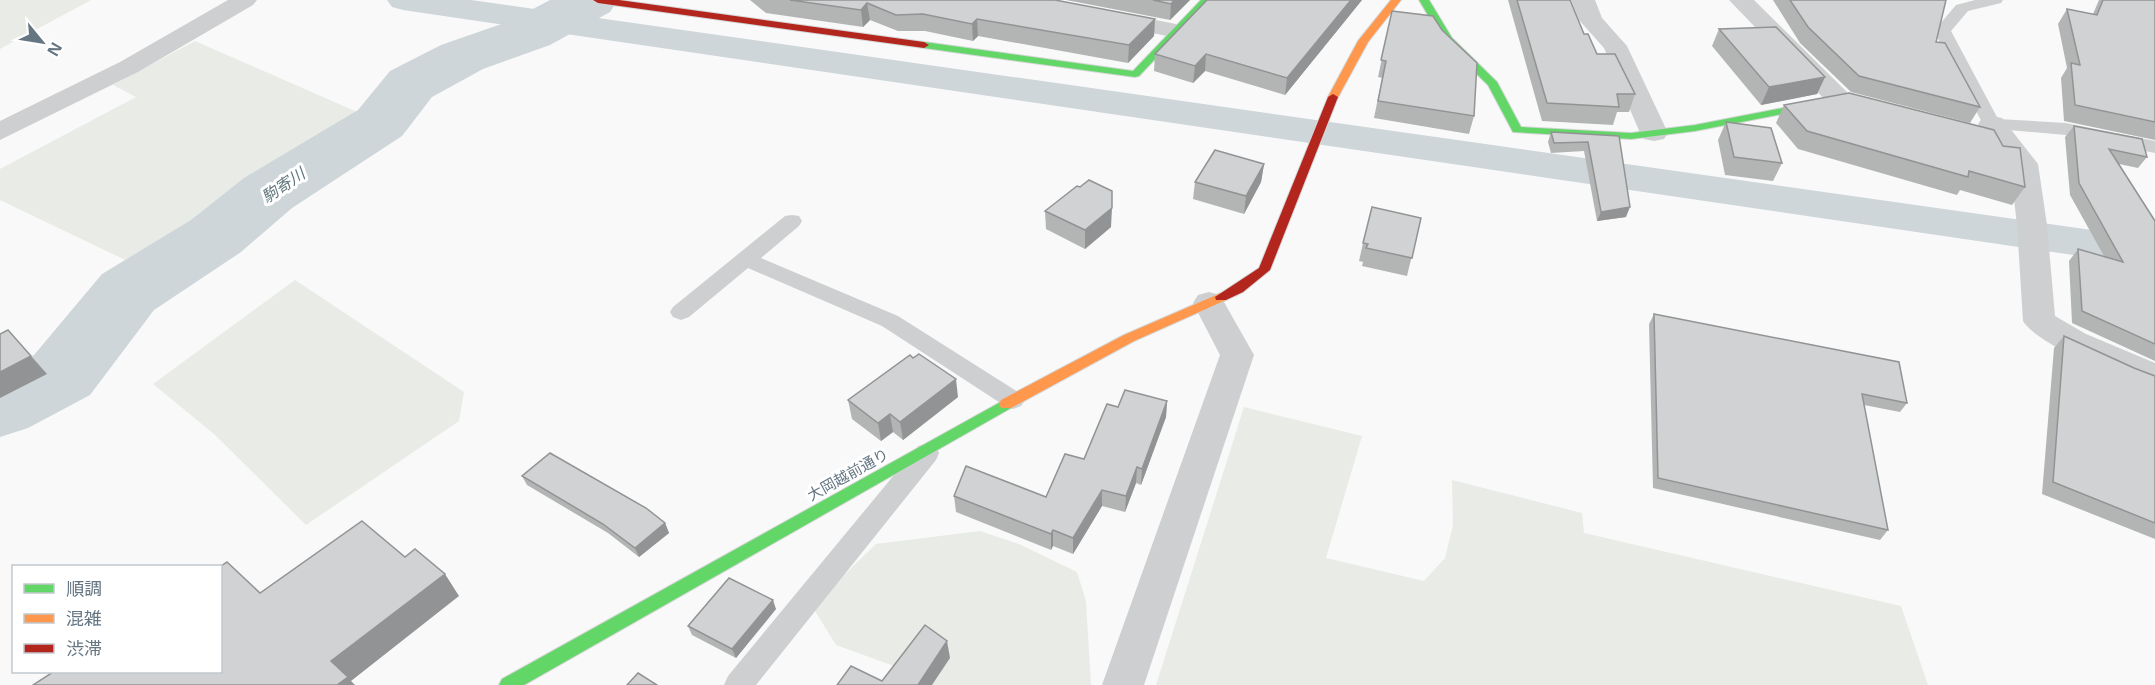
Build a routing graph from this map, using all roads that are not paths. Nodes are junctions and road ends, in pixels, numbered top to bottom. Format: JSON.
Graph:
{"nodes":[{"id":1,"x":245,"y":0,"type":"edge"},
{"id":2,"x":598,"y":0,"type":"edge"},
{"id":3,"x":1206,"y":0,"type":"edge"},
{"id":4,"x":1396,"y":0,"type":"edge"},
{"id":5,"x":1424,"y":0,"type":"edge"},
{"id":6,"x":1583,"y":0,"type":"edge"},
{"id":7,"x":1741,"y":0,"type":"edge"},
{"id":8,"x":1995,"y":0,"type":"edge"},
{"id":9,"x":651,"y":4,"type":"edge"},
{"id":10,"x":1086,"y":13,"type":"edge"},
{"id":11,"x":1177,"y":31,"type":"junction"},
{"id":12,"x":1845,"y":101,"type":"joint"},
{"id":13,"x":0,"y":132,"type":"edge"},
{"id":14,"x":1654,"y":133,"type":"junction"},
{"id":15,"x":1993,"y":135,"type":"junction"},
{"id":16,"x":2155,"y":147,"type":"edge"},
{"id":17,"x":792,"y":221,"type":"dead end"},
{"id":18,"x":745,"y":259,"type":"junction"},
{"id":19,"x":1209,"y":303,"type":"junction"},
{"id":20,"x":681,"y":312,"type":"dead end"},
{"id":21,"x":2155,"y":377,"type":"edge"},
{"id":22,"x":1013,"y":400,"type":"junction"},
{"id":23,"x":934,"y":445,"type":"junction"},
{"id":24,"x":508,"y":685,"type":"edge"},
{"id":25,"x":738,"y":685,"type":"edge"},
{"id":26,"x":1123,"y":685,"type":"edge"}],
"edges":[{"from":1,"to":13,"type":"street"},
{"from":2,"to":9,"type":"street"},
{"from":3,"to":11,"type":"street"},
{"from":4,"to":19,"type":"street","name":"大岡越前通り"},
{"from":5,"to":14,"type":"street"},
{"from":6,"to":14,"type":"street"},
{"from":7,"to":12,"type":"street"},
{"from":8,"to":15,"type":"lane"},
{"from":9,"to":11,"type":"street"},
{"from":10,"to":11,"type":"street"},
{"from":12,"to":14,"type":"street"},
{"from":15,"to":16,"type":"lane"},
{"from":15,"to":21,"type":"street"},
{"from":17,"to":18,"type":"lane"},
{"from":18,"to":20,"type":"lane"},
{"from":18,"to":22,"type":"lane"},
{"from":19,"to":22,"type":"street","name":"大岡越前通り"},
{"from":19,"to":26,"type":"street"},
{"from":22,"to":23,"type":"street","name":"大岡越前通り"},
{"from":23,"to":24,"type":"street","name":"大岡越前通り"},
{"from":23,"to":25,"type":"lane"}]}
